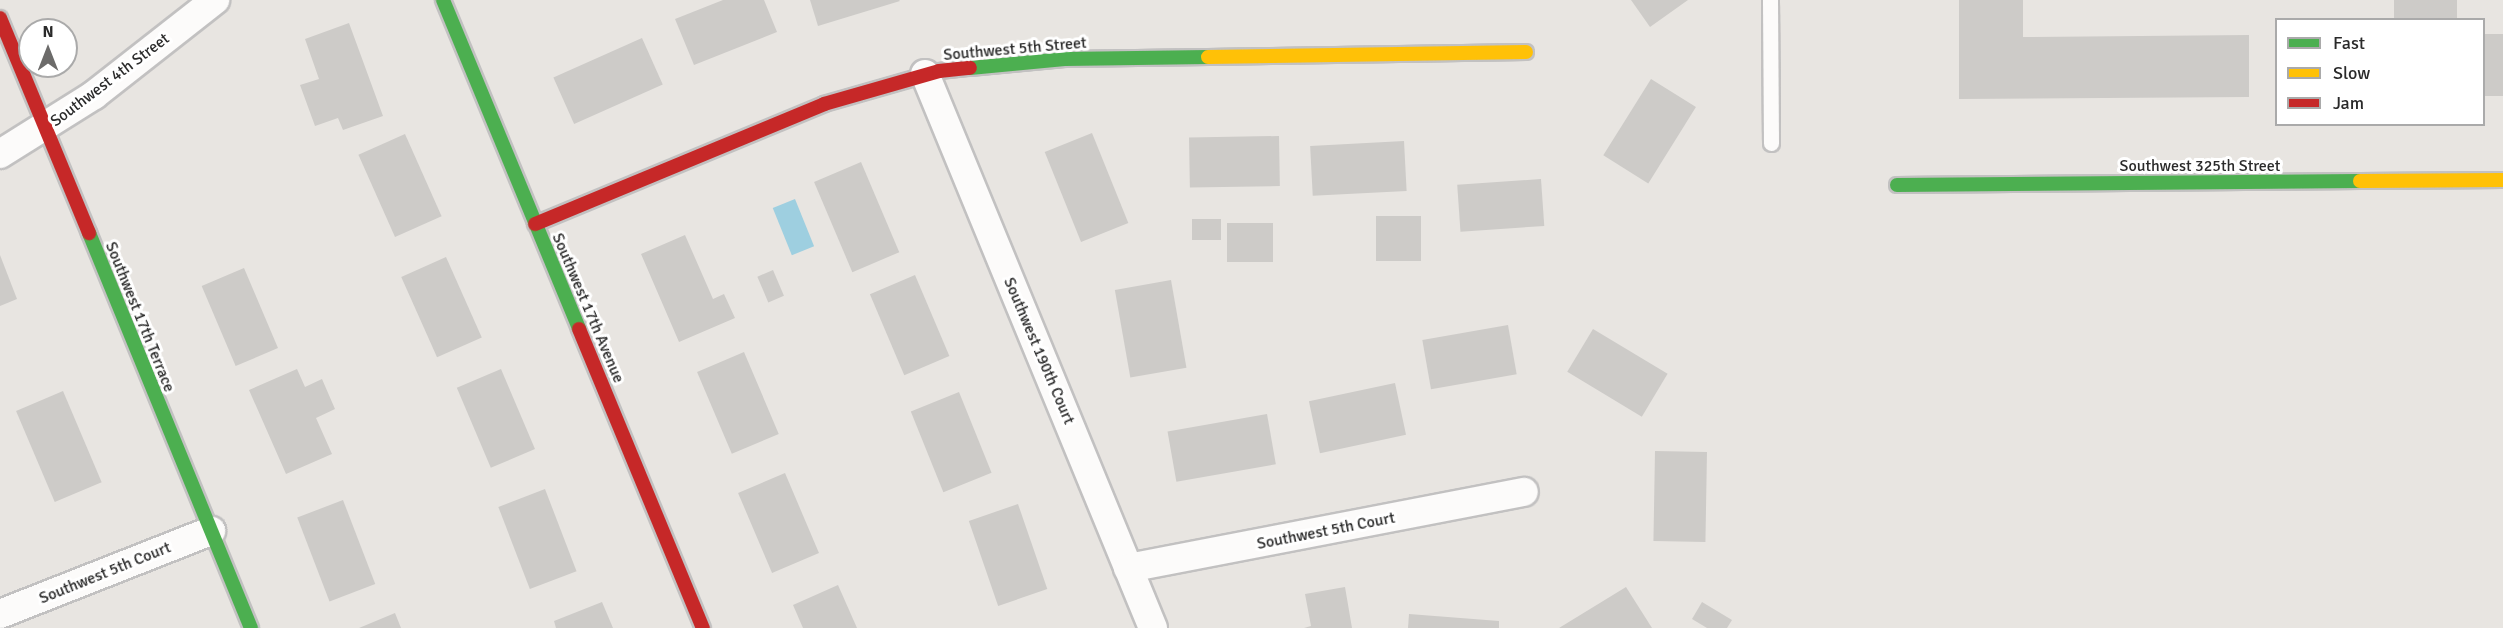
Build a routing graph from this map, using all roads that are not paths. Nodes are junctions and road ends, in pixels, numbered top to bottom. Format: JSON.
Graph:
{"nodes":[{"id":1,"x":215,"y":0,"type":"edge"},
{"id":2,"x":442,"y":0,"type":"edge"},
{"id":3,"x":1770,"y":0,"type":"edge"},
{"id":4,"x":0,"y":18,"type":"edge"},
{"id":5,"x":1526,"y":52,"type":"dead end"},
{"id":6,"x":925,"y":74,"type":"junction"},
{"id":7,"x":44,"y":129,"type":"junction"},
{"id":8,"x":1771,"y":143,"type":"dead end"},
{"id":9,"x":0,"y":154,"type":"edge"},
{"id":10,"x":2503,"y":180,"type":"edge"},
{"id":11,"x":1897,"y":185,"type":"dead end"},
{"id":12,"x":536,"y":224,"type":"junction"},
{"id":13,"x":1524,"y":492,"type":"dead end"},
{"id":14,"x":210,"y":531,"type":"junction"},
{"id":15,"x":1128,"y":568,"type":"junction"},
{"id":16,"x":0,"y":614,"type":"edge"},
{"id":17,"x":251,"y":628,"type":"edge"},
{"id":18,"x":703,"y":628,"type":"edge"},
{"id":19,"x":1153,"y":628,"type":"edge"}],
"edges":[{"from":1,"to":7,"type":"street","name":"Southwest 4th Street"},
{"from":2,"to":12,"type":"street","name":"Southwest 17th Avenue"},
{"from":3,"to":8,"type":"lane"},
{"from":4,"to":7,"type":"street","name":"Southwest 17th Terrace"},
{"from":5,"to":6,"type":"street","name":"Southwest 5th Street"},
{"from":6,"to":12,"type":"street","name":"Southwest 5th Street"},
{"from":6,"to":15,"type":"street","name":"Southwest 190th Court"},
{"from":7,"to":9,"type":"street","name":"Southwest 4th Street"},
{"from":7,"to":14,"type":"street","name":"Southwest 17th Terrace"},
{"from":10,"to":11,"type":"street","name":"Southwest 325th Street"},
{"from":12,"to":18,"type":"street","name":"Southwest 17th Avenue"},
{"from":13,"to":15,"type":"street","name":"Southwest 5th Court"},
{"from":14,"to":16,"type":"street","name":"Southwest 5th Court"},
{"from":14,"to":17,"type":"street","name":"Southwest 17th Terrace"},
{"from":15,"to":19,"type":"street","name":"Southwest 190th Court"}]}
